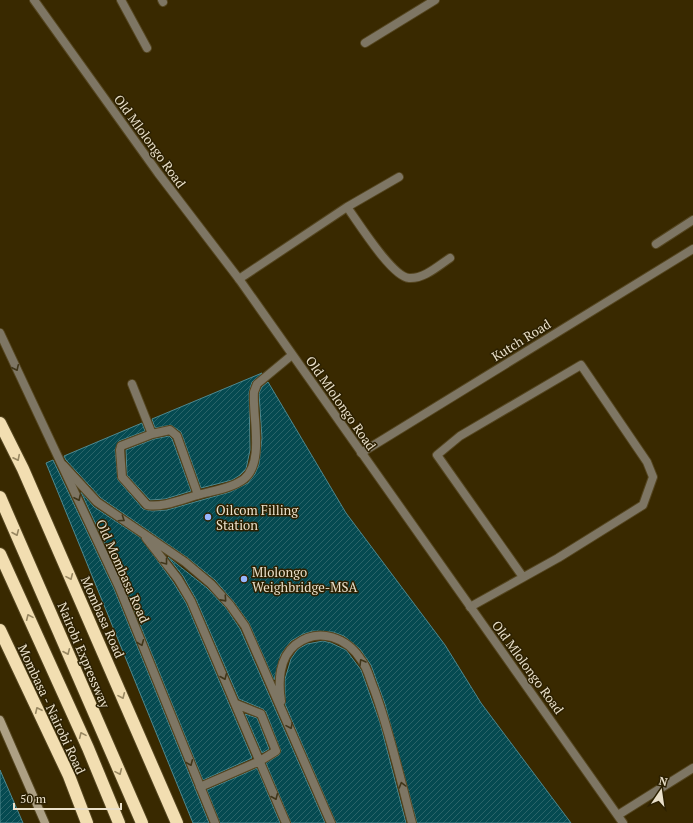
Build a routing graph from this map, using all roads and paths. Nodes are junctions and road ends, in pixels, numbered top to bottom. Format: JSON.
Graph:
{"nodes":[{"id":1,"x":34,"y":0,"type":"edge"},
{"id":2,"x":121,"y":0,"type":"edge"},
{"id":3,"x":435,"y":0,"type":"edge"},
{"id":4,"x":365,"y":43,"type":"dead end"},
{"id":5,"x":147,"y":48,"type":"dead end"},
{"id":6,"x":399,"y":177,"type":"dead end"},
{"id":7,"x":347,"y":207,"type":"junction"},
{"id":8,"x":693,"y":220,"type":"edge"},
{"id":9,"x":656,"y":244,"type":"dead end"},
{"id":10,"x":693,"y":248,"type":"edge"},
{"id":11,"x":450,"y":258,"type":"dead end"},
{"id":12,"x":239,"y":279,"type":"junction"},
{"id":13,"x":0,"y":332,"type":"edge"},
{"id":14,"x":292,"y":355,"type":"junction"},
{"id":15,"x":132,"y":384,"type":"dead end"},
{"id":16,"x":0,"y":423,"type":"edge"},
{"id":17,"x":152,"y":434,"type":"junction"},
{"id":18,"x":361,"y":453,"type":"junction"},
{"id":19,"x":63,"y":465,"type":"junction"},
{"id":20,"x":198,"y":495,"type":"junction"},
{"id":21,"x":0,"y":497,"type":"edge"},
{"id":22,"x":140,"y":531,"type":"junction"},
{"id":23,"x":0,"y":554,"type":"edge"},
{"id":24,"x":523,"y":577,"type":"junction"},
{"id":25,"x":470,"y":607,"type":"junction"},
{"id":26,"x":0,"y":630,"type":"edge"},
{"id":27,"x":236,"y":704,"type":"junction"},
{"id":28,"x":282,"y":709,"type":"junction"},
{"id":29,"x":0,"y":720,"type":"edge"},
{"id":30,"x":260,"y":761,"type":"junction"},
{"id":31,"x":693,"y":768,"type":"edge"},
{"id":32,"x":200,"y":787,"type":"junction"},
{"id":33,"x":618,"y":815,"type":"junction"},
{"id":34,"x":45,"y":823,"type":"edge"},
{"id":35,"x":87,"y":823,"type":"edge"},
{"id":36,"x":119,"y":823,"type":"edge"},
{"id":37,"x":142,"y":823,"type":"edge"},
{"id":38,"x":177,"y":823,"type":"edge"},
{"id":39,"x":215,"y":823,"type":"edge"},
{"id":40,"x":286,"y":823,"type":"edge"},
{"id":41,"x":331,"y":823,"type":"edge"},
{"id":42,"x":412,"y":823,"type":"edge"},
{"id":43,"x":623,"y":823,"type":"edge"}],
"edges":[{"from":1,"to":12,"type":"street","name":"Old Mlolongo Road"},
{"from":2,"to":5,"type":"street"},
{"from":3,"to":4,"type":"street"},
{"from":6,"to":7,"type":"street"},
{"from":7,"to":11,"type":"street"},
{"from":7,"to":12,"type":"street"},
{"from":8,"to":9,"type":"street"},
{"from":10,"to":18,"type":"street","name":"Kutch Road"},
{"from":12,"to":14,"type":"street","name":"Old Mlolongo Road"},
{"from":13,"to":19,"type":"street","name":"Old Mombasa Road","one_way":true},
{"from":14,"to":18,"type":"street","name":"Old Mlolongo Road"},
{"from":14,"to":20,"type":"street"},
{"from":15,"to":17,"type":"street"},
{"from":16,"to":38,"type":"highway","name":"Mombasa Road","one_way":true},
{"from":17,"to":20,"type":"street"},
{"from":17,"to":20,"type":"street"},
{"from":18,"to":25,"type":"street","name":"Old Mlolongo Road"},
{"from":19,"to":22,"type":"street","one_way":true},
{"from":19,"to":32,"type":"street","name":"Old Mombasa Road","one_way":true},
{"from":21,"to":37,"type":"highway","name":"Nairobi Expressway","one_way":true},
{"from":22,"to":27,"type":"street","one_way":true},
{"from":22,"to":28,"type":"street","one_way":true},
{"from":36,"to":23,"type":"highway","one_way":true},
{"from":24,"to":24,"type":"street"},
{"from":24,"to":25,"type":"street"},
{"from":25,"to":33,"type":"street","name":"Old Mlolongo Road"},
{"from":35,"to":26,"type":"highway","name":"Mombasa - Nairobi Road","one_way":true},
{"from":27,"to":30,"type":"street"},
{"from":27,"to":30,"type":"street"},
{"from":28,"to":41,"type":"street","one_way":true},
{"from":42,"to":28,"type":"street","one_way":true},
{"from":29,"to":34,"type":"street"},
{"from":30,"to":32,"type":"street"},
{"from":30,"to":40,"type":"street","one_way":true},
{"from":31,"to":33,"type":"street"},
{"from":32,"to":39,"type":"street","name":"Old Mombasa Road"},
{"from":33,"to":43,"type":"street","name":"Old Mlolongo Road"}]}
